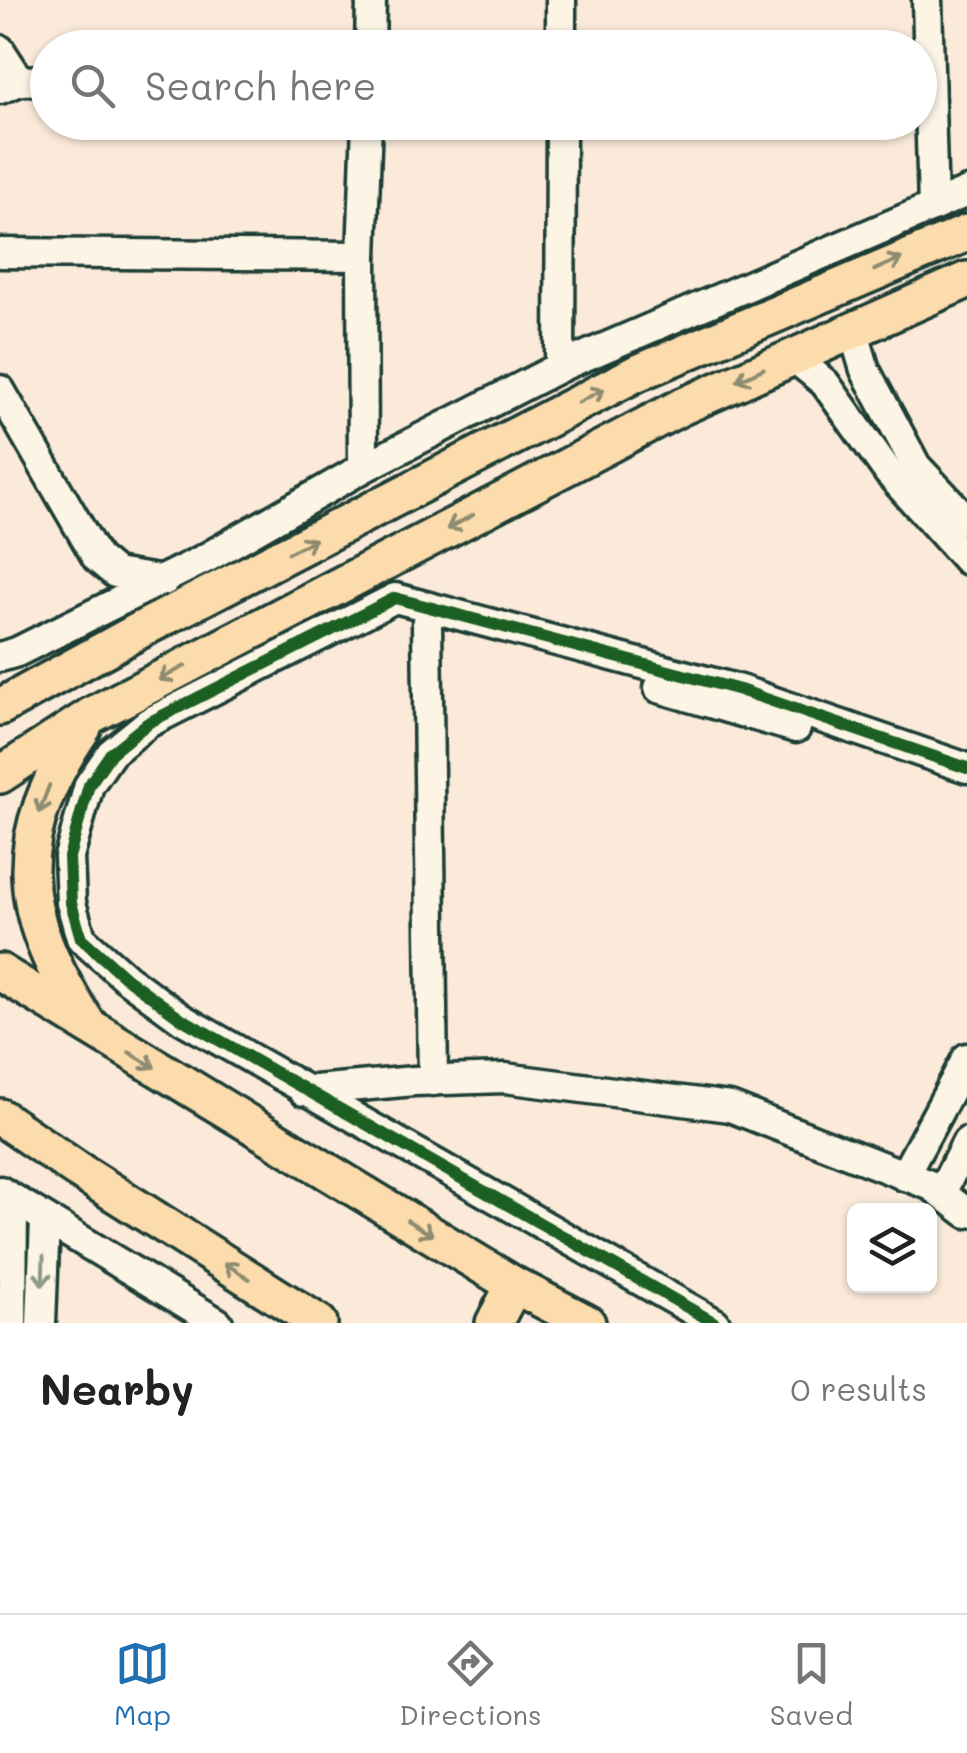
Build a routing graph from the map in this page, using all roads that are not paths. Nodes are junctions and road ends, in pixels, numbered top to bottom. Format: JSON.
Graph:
{"nodes":[{"id":1,"x":371,"y":0,"type":"edge"},
{"id":2,"x":561,"y":0,"type":"edge"},
{"id":3,"x":927,"y":0,"type":"edge"},
{"id":4,"x":370,"y":30,"type":"edge"},
{"id":5,"x":561,"y":30,"type":"edge"},
{"id":6,"x":926,"y":30,"type":"edge"},
{"id":7,"x":0,"y":50,"type":"edge"},
{"id":8,"x":22,"y":83,"type":"edge"},
{"id":9,"x":367,"y":140,"type":"edge"},
{"id":10,"x":561,"y":140,"type":"edge"},
{"id":11,"x":928,"y":140,"type":"edge"},
{"id":12,"x":967,"y":192,"type":"edge"},
{"id":13,"x":933,"y":206,"type":"junction"},
{"id":14,"x":967,"y":233,"type":"edge"},
{"id":15,"x":0,"y":253,"type":"edge"},
{"id":16,"x":362,"y":256,"type":"junction"},
{"id":17,"x":961,"y":288,"type":"edge"},
{"id":18,"x":853,"y":330,"type":"junction"},
{"id":19,"x":792,"y":356,"type":"junction"},
{"id":20,"x":560,"y":367,"type":"junction"},
{"id":21,"x":0,"y":390,"type":"edge"},
{"id":22,"x":364,"y":468,"type":"junction"},
{"id":23,"x":967,"y":520,"type":"edge"},
{"id":24,"x":967,"y":560,"type":"edge"},
{"id":25,"x":245,"y":576,"type":"junction"},
{"id":26,"x":157,"y":582,"type":"junction"},
{"id":27,"x":373,"y":609,"type":"junction"},
{"id":28,"x":427,"y":623,"type":"junction"},
{"id":29,"x":0,"y":656,"type":"edge"},
{"id":30,"x":0,"y":707,"type":"edge"},
{"id":31,"x":92,"y":714,"type":"junction"},
{"id":32,"x":967,"y":768,"type":"edge"},
{"id":33,"x":0,"y":774,"type":"edge"},
{"id":34,"x":967,"y":788,"type":"edge"},
{"id":35,"x":0,"y":972,"type":"edge"},
{"id":36,"x":90,"y":1029,"type":"junction"},
{"id":37,"x":967,"y":1058,"type":"edge"},
{"id":38,"x":434,"y":1080,"type":"junction"},
{"id":39,"x":304,"y":1090,"type":"junction"},
{"id":40,"x":0,"y":1117,"type":"edge"},
{"id":41,"x":967,"y":1142,"type":"edge"},
{"id":42,"x":904,"y":1176,"type":"junction"},
{"id":43,"x":941,"y":1193,"type":"junction"},
{"id":44,"x":7,"y":1195,"type":"edge"},
{"id":45,"x":967,"y":1213,"type":"edge"},
{"id":46,"x":46,"y":1220,"type":"junction"},
{"id":47,"x":514,"y":1285,"type":"junction"},
{"id":48,"x":12,"y":1323,"type":"edge"},
{"id":49,"x":41,"y":1323,"type":"edge"},
{"id":50,"x":218,"y":1323,"type":"edge"},
{"id":51,"x":319,"y":1323,"type":"edge"},
{"id":52,"x":494,"y":1323,"type":"edge"},
{"id":53,"x":587,"y":1323,"type":"edge"},
{"id":54,"x":716,"y":1323,"type":"edge"}],
"edges":[{"from":1,"to":4,"type":"street"},
{"from":2,"to":5,"type":"street"},
{"from":3,"to":6,"type":"street"},
{"from":7,"to":8,"type":"street"},
{"from":9,"to":16,"type":"street"},
{"from":10,"to":20,"type":"street"},
{"from":11,"to":13,"type":"street"},
{"from":12,"to":13,"type":"street"},
{"from":13,"to":20,"type":"street"},
{"from":25,"to":14,"type":"main road","one_way":true},
{"from":15,"to":16,"type":"street"},
{"from":16,"to":22,"type":"street"},
{"from":17,"to":18,"type":"main road"},
{"from":18,"to":19,"type":"main road"},
{"from":18,"to":23,"type":"street"},
{"from":19,"to":24,"type":"street"},
{"from":19,"to":31,"type":"main road","one_way":true},
{"from":20,"to":22,"type":"street"},
{"from":21,"to":26,"type":"street"},
{"from":22,"to":26,"type":"street"},
{"from":25,"to":26,"type":"street"},
{"from":25,"to":30,"type":"main road"},
{"from":26,"to":29,"type":"street"},
{"from":27,"to":28,"type":"street"},
{"from":27,"to":32,"type":"street"},
{"from":27,"to":39,"type":"street"},
{"from":28,"to":34,"type":"street"},
{"from":28,"to":38,"type":"street"},
{"from":31,"to":33,"type":"main road"},
{"from":31,"to":36,"type":"main road","one_way":true},
{"from":35,"to":36,"type":"main road"},
{"from":36,"to":47,"type":"main road","one_way":true},
{"from":37,"to":42,"type":"street"},
{"from":38,"to":39,"type":"street"},
{"from":38,"to":42,"type":"street"},
{"from":39,"to":54,"type":"street"},
{"from":51,"to":40,"type":"main road","one_way":true},
{"from":41,"to":43,"type":"street"},
{"from":42,"to":43,"type":"street"},
{"from":43,"to":45,"type":"street"},
{"from":44,"to":46,"type":"street"},
{"from":44,"to":48,"type":"street"},
{"from":46,"to":49,"type":"street","one_way":true},
{"from":46,"to":50,"type":"street"},
{"from":47,"to":52,"type":"main road"},
{"from":47,"to":53,"type":"main road"}]}
